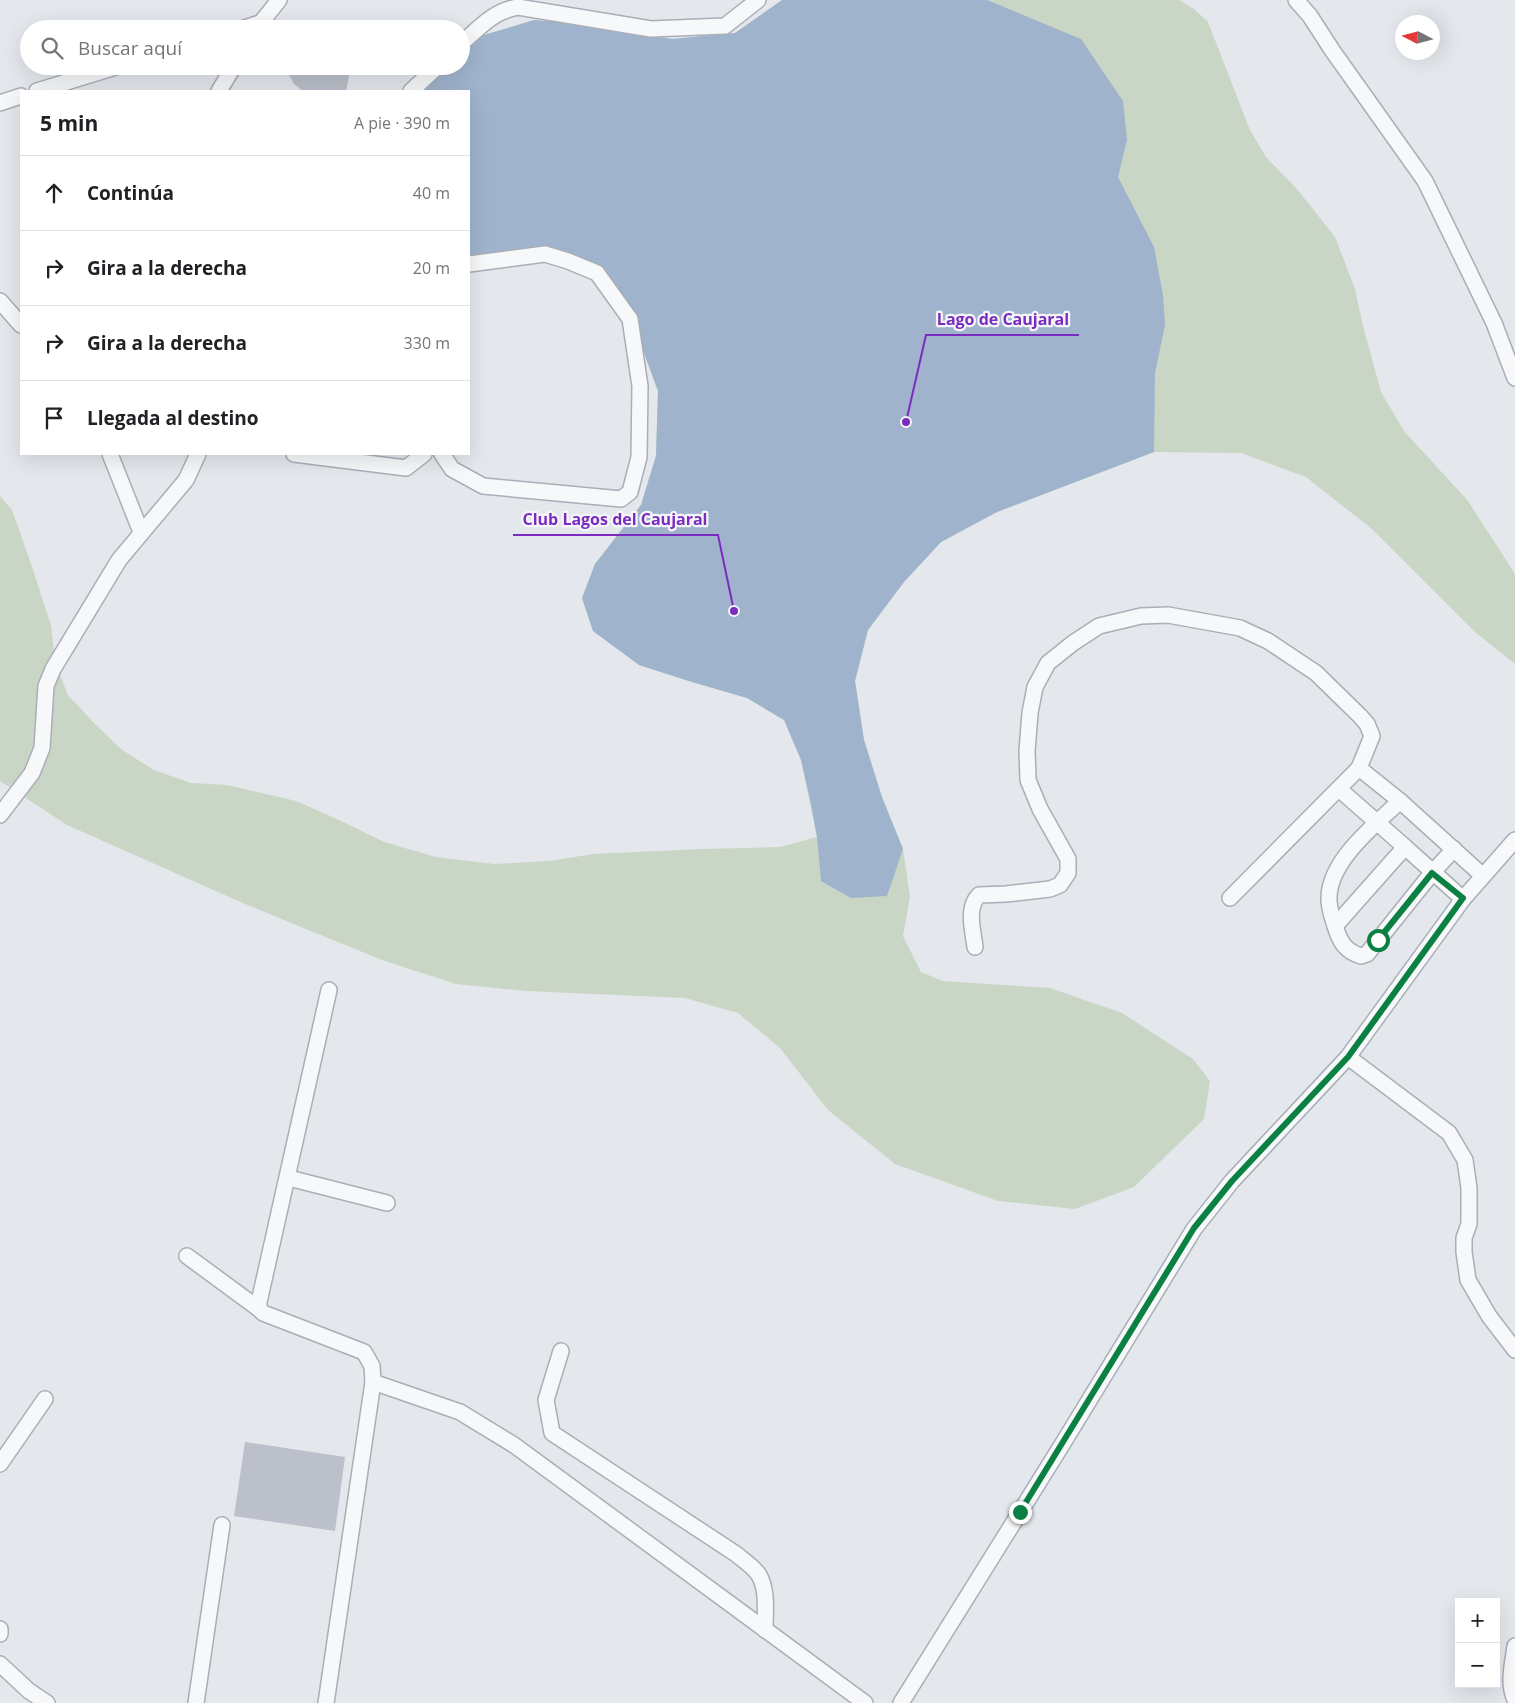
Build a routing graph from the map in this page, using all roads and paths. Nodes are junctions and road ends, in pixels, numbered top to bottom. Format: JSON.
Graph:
{"nodes":[{"id":1,"x":279,"y":0,"type":"edge"},
{"id":2,"x":758,"y":0,"type":"edge"},
{"id":3,"x":1296,"y":0,"type":"edge"},
{"id":4,"x":263,"y":20,"type":"edge"},
{"id":5,"x":470,"y":36,"type":"edge"},
{"id":6,"x":89,"y":75,"type":"edge"},
{"id":7,"x":229,"y":75,"type":"edge"},
{"id":8,"x":428,"y":75,"type":"edge"},
{"id":9,"x":40,"y":90,"type":"edge"},
{"id":10,"x":220,"y":90,"type":"edge"},
{"id":11,"x":412,"y":90,"type":"edge"},
{"id":12,"x":20,"y":96,"type":"edge"},
{"id":13,"x":0,"y":103,"type":"edge"},
{"id":14,"x":470,"y":264,"type":"edge"},
{"id":15,"x":0,"y":301,"type":"edge"},
{"id":16,"x":20,"y":324,"type":"edge"},
{"id":17,"x":1515,"y":378,"type":"edge"},
{"id":18,"x":110,"y":455,"type":"edge"},
{"id":19,"x":198,"y":455,"type":"edge"},
{"id":20,"x":302,"y":455,"type":"edge"},
{"id":21,"x":423,"y":455,"type":"edge"},
{"id":22,"x":443,"y":455,"type":"edge"},
{"id":23,"x":141,"y":532,"type":"junction"},
{"id":24,"x":1359,"y":768,"type":"junction"},
{"id":25,"x":1339,"y":789,"type":"junction"},
{"id":26,"x":1400,"y":801,"type":"junction"},
{"id":27,"x":0,"y":815,"type":"edge"},
{"id":28,"x":1377,"y":823,"type":"junction"},
{"id":29,"x":1515,"y":840,"type":"edge"},
{"id":30,"x":1405,"y":847,"type":"junction"},
{"id":31,"x":1454,"y":849,"type":"junction"},
{"id":32,"x":1432,"y":873,"type":"junction"},
{"id":33,"x":1482,"y":876,"type":"junction"},
{"id":34,"x":1230,"y":898,"type":"dead end"},
{"id":35,"x":1463,"y":898,"type":"junction"},
{"id":36,"x":1335,"y":926,"type":"junction"},
{"id":37,"x":975,"y":947,"type":"dead end"},
{"id":38,"x":329,"y":990,"type":"dead end"},
{"id":39,"x":1348,"y":1057,"type":"junction"},
{"id":40,"x":288,"y":1178,"type":"junction"},
{"id":41,"x":388,"y":1203,"type":"dead end"},
{"id":42,"x":187,"y":1256,"type":"dead end"},
{"id":43,"x":260,"y":1309,"type":"junction"},
{"id":44,"x":1515,"y":1350,"type":"edge"},
{"id":45,"x":561,"y":1351,"type":"dead end"},
{"id":46,"x":373,"y":1382,"type":"junction"},
{"id":47,"x":45,"y":1399,"type":"dead end"},
{"id":48,"x":0,"y":1464,"type":"edge"},
{"id":49,"x":222,"y":1525,"type":"dead end"},
{"id":50,"x":0,"y":1629,"type":"edge"},
{"id":51,"x":765,"y":1630,"type":"junction"},
{"id":52,"x":0,"y":1634,"type":"edge"},
{"id":53,"x":1515,"y":1646,"type":"edge"},
{"id":54,"x":0,"y":1664,"type":"edge"},
{"id":55,"x":1515,"y":1700,"type":"edge"},
{"id":56,"x":48,"y":1703,"type":"edge"},
{"id":57,"x":196,"y":1703,"type":"edge"},
{"id":58,"x":326,"y":1703,"type":"edge"},
{"id":59,"x":865,"y":1703,"type":"edge"},
{"id":60,"x":901,"y":1703,"type":"edge"}],
"edges":[{"from":1,"to":4,"type":"street"},
{"from":2,"to":5,"type":"street"},
{"from":3,"to":17,"type":"street"},
{"from":6,"to":9,"type":"street"},
{"from":7,"to":10,"type":"street"},
{"from":8,"to":11,"type":"street"},
{"from":12,"to":13,"type":"street"},
{"from":14,"to":22,"type":"street"},
{"from":15,"to":16,"type":"street"},
{"from":18,"to":23,"type":"street"},
{"from":19,"to":23,"type":"street"},
{"from":20,"to":21,"type":"street"},
{"from":23,"to":27,"type":"street"},
{"from":24,"to":25,"type":"street"},
{"from":24,"to":26,"type":"street"},
{"from":24,"to":37,"type":"street"},
{"from":25,"to":28,"type":"street"},
{"from":25,"to":34,"type":"street"},
{"from":26,"to":28,"type":"street"},
{"from":26,"to":31,"type":"street"},
{"from":28,"to":30,"type":"street"},
{"from":28,"to":36,"type":"street"},
{"from":29,"to":33,"type":"street"},
{"from":30,"to":32,"type":"street"},
{"from":30,"to":36,"type":"street"},
{"from":31,"to":32,"type":"street"},
{"from":31,"to":33,"type":"street"},
{"from":32,"to":35,"type":"street"},
{"from":32,"to":36,"type":"street"},
{"from":33,"to":35,"type":"street"},
{"from":35,"to":39,"type":"street"},
{"from":38,"to":40,"type":"street"},
{"from":39,"to":44,"type":"street"},
{"from":39,"to":60,"type":"street"},
{"from":40,"to":41,"type":"street"},
{"from":40,"to":43,"type":"street"},
{"from":42,"to":43,"type":"street"},
{"from":43,"to":46,"type":"street"},
{"from":45,"to":51,"type":"street"},
{"from":46,"to":51,"type":"street"},
{"from":46,"to":58,"type":"street"},
{"from":47,"to":48,"type":"street"},
{"from":49,"to":57,"type":"street"},
{"from":50,"to":52,"type":"street"},
{"from":51,"to":59,"type":"street"},
{"from":53,"to":55,"type":"street"},
{"from":54,"to":56,"type":"street"}]}
